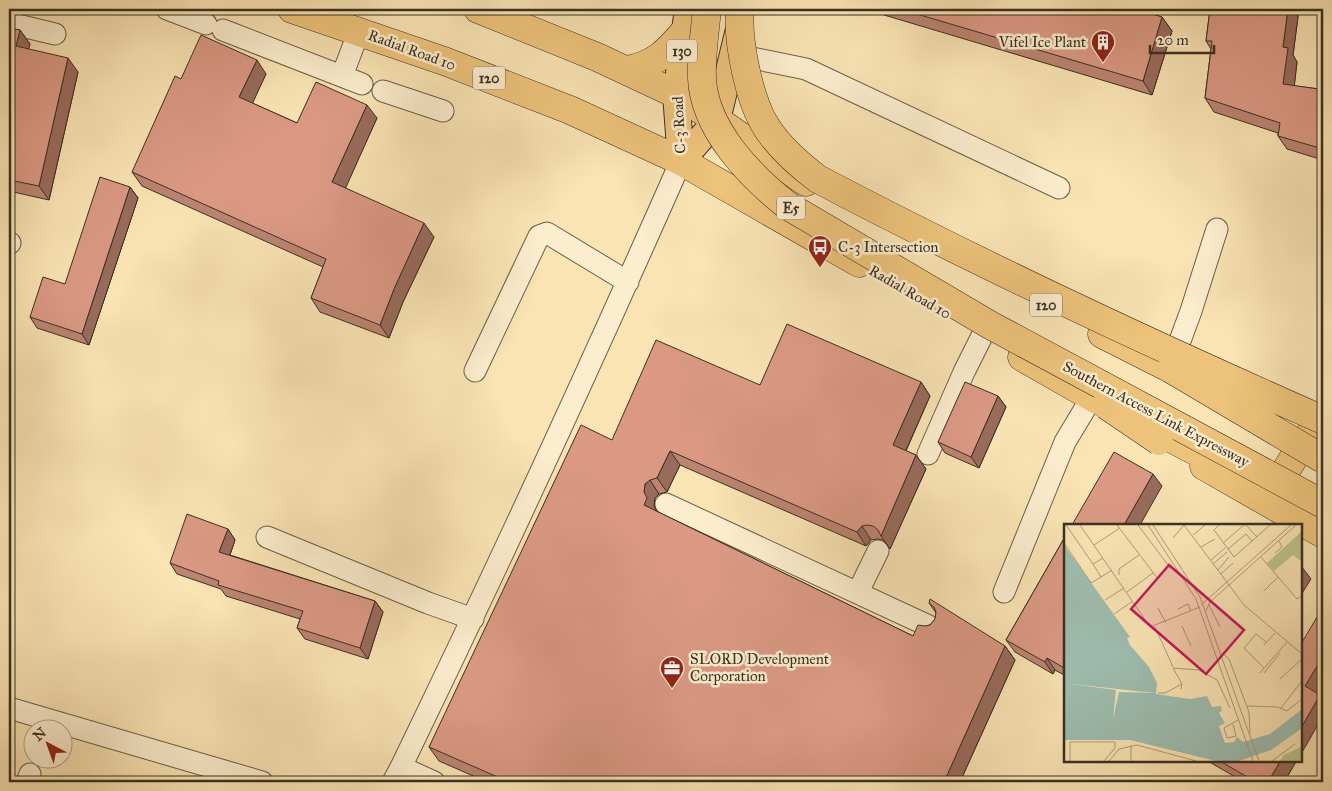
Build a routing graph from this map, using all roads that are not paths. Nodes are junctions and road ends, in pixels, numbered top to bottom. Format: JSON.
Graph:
{"nodes":[{"id":1,"x":166,"y":9,"type":"edge"},
{"id":2,"x":292,"y":9,"type":"edge"},
{"id":3,"x":478,"y":9,"type":"edge"},
{"id":4,"x":707,"y":9,"type":"edge"},
{"id":5,"x":740,"y":9,"type":"edge"},
{"id":6,"x":745,"y":9,"type":"edge"},
{"id":7,"x":687,"y":20,"type":"edge"},
{"id":8,"x":9,"y":23,"type":"edge"},
{"id":9,"x":359,"y":31,"type":"junction"},
{"id":10,"x":55,"y":34,"type":"dead end"},
{"id":11,"x":732,"y":57,"type":"junction"},
{"id":12,"x":626,"y":70,"type":"junction"},
{"id":13,"x":342,"y":76,"type":"junction"},
{"id":14,"x":362,"y":84,"type":"dead end"},
{"id":15,"x":383,"y":91,"type":"dead end"},
{"id":16,"x":676,"y":94,"type":"junction"},
{"id":17,"x":443,"y":111,"type":"dead end"},
{"id":18,"x":717,"y":120,"type":"junction"},
{"id":19,"x":681,"y":161,"type":"junction"},
{"id":20,"x":787,"y":169,"type":"junction"},
{"id":21,"x":1059,"y":188,"type":"dead end"},
{"id":22,"x":1217,"y":229,"type":"dead end"},
{"id":23,"x":1016,"y":278,"type":"junction"},
{"id":24,"x":628,"y":282,"type":"junction"},
{"id":25,"x":986,"y":329,"type":"junction"},
{"id":26,"x":1170,"y":368,"type":"junction"},
{"id":27,"x":475,"y":371,"type":"dead end"},
{"id":28,"x":1092,"y":397,"type":"junction"},
{"id":29,"x":1319,"y":436,"type":"edge"},
{"id":30,"x":928,"y":454,"type":"dead end"},
{"id":31,"x":1323,"y":459,"type":"edge"},
{"id":32,"x":1273,"y":492,"type":"junction"},
{"id":33,"x":666,"y":504,"type":"dead end"},
{"id":34,"x":1323,"y":504,"type":"edge"},
{"id":35,"x":1323,"y":518,"type":"edge"},
{"id":36,"x":1323,"y":534,"type":"edge"},
{"id":37,"x":266,"y":537,"type":"dead end"},
{"id":38,"x":878,"y":551,"type":"edge"},
{"id":39,"x":858,"y":592,"type":"junction"},
{"id":40,"x":1004,"y":592,"type":"dead end"},
{"id":41,"x":473,"y":619,"type":"junction"},
{"id":42,"x":933,"y":628,"type":"edge"},
{"id":43,"x":9,"y":708,"type":"edge"},
{"id":44,"x":397,"y":775,"type":"edge"},
{"id":45,"x":262,"y":782,"type":"edge"},
{"id":46,"x":434,"y":782,"type":"edge"}],
"edges":[{"from":1,"to":13,"type":"street"},
{"from":2,"to":9,"type":"highway","name":"Radial Road 10","number":"120"},
{"from":3,"to":12,"type":"highway","number":"120"},
{"from":4,"to":25,"type":"highway","number":"E5","bridge":true},
{"from":5,"to":23,"type":"highway","number":"E5","bridge":true},
{"from":6,"to":11,"type":"main road","name":"C-3 Road"},
{"from":7,"to":12,"type":"highway"},
{"from":7,"to":16,"type":"main road","name":"C-3 Road","number":"130"},
{"from":8,"to":10,"type":"street"},
{"from":9,"to":13,"type":"street"},
{"from":9,"to":19,"type":"highway","name":"Radial Road 10","number":"120"},
{"from":11,"to":18,"type":"main road","name":"C-3 Road"},
{"from":11,"to":20,"type":"highway"},
{"from":11,"to":21,"type":"street"},
{"from":12,"to":16,"type":"highway","number":"120"},
{"from":13,"to":14,"type":"street"},
{"from":15,"to":17,"type":"street"},
{"from":16,"to":18,"type":"highway","number":"120"},
{"from":16,"to":19,"type":"main road","name":"C-3 Road","number":"130"},
{"from":18,"to":19,"type":"main road","name":"C-3 Road"},
{"from":18,"to":20,"type":"highway","number":"120"},
{"from":19,"to":24,"type":"street"},
{"from":19,"to":25,"type":"highway","name":"Radial Road 10","number":"120"},
{"from":20,"to":26,"type":"highway","number":"120"},
{"from":22,"to":26,"type":"street"},
{"from":23,"to":29,"type":"highway","bridge":true},
{"from":23,"to":31,"type":"highway","bridge":true},
{"from":24,"to":27,"type":"street"},
{"from":24,"to":41,"type":"street"},
{"from":25,"to":28,"type":"highway","name":"Radial Road 10","number":"120"},
{"from":25,"to":30,"type":"street"},
{"from":25,"to":34,"type":"highway","name":"Southern Access Link Expressway","bridge":true},
{"from":25,"to":36,"type":"highway","bridge":true},
{"from":26,"to":29,"type":"highway","number":"120"},
{"from":28,"to":32,"type":"highway","name":"Radial Road 10","number":"120"},
{"from":28,"to":40,"type":"street"},
{"from":29,"to":32,"type":"highway"},
{"from":32,"to":35,"type":"highway","name":"Radial Road 10","number":"120"},
{"from":33,"to":39,"type":"street"},
{"from":37,"to":41,"type":"street"},
{"from":38,"to":39,"type":"street"},
{"from":39,"to":42,"type":"street"},
{"from":41,"to":44,"type":"street"},
{"from":43,"to":45,"type":"street"},
{"from":44,"to":46,"type":"street"}]}
